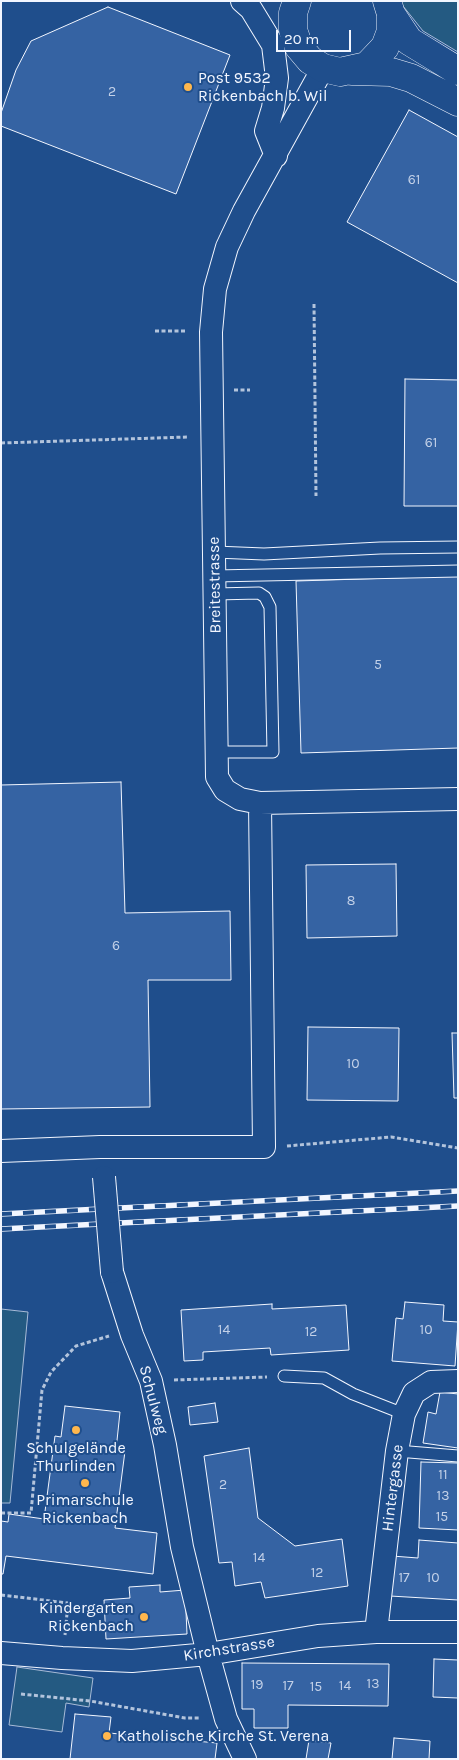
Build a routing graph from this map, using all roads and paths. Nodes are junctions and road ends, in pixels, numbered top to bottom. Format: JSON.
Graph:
{"nodes":[{"id":1,"x":242,"y":1,"type":"edge"},
{"id":2,"x":273,"y":1,"type":"edge"},
{"id":3,"x":298,"y":1,"type":"edge"},
{"id":4,"x":389,"y":8,"type":"edge"},
{"id":5,"x":293,"y":30,"type":"junction"},
{"id":6,"x":323,"y":68,"type":"junction"},
{"id":7,"x":350,"y":71,"type":"junction"},
{"id":8,"x":458,"y":71,"type":"edge"},
{"id":9,"x":458,"y":102,"type":"edge"},
{"id":10,"x":276,"y":156,"type":"junction"},
{"id":11,"x":314,"y":304,"type":"dead end"},
{"id":12,"x":155,"y":331,"type":"dead end"},
{"id":13,"x":190,"y":331,"type":"dead end"},
{"id":14,"x":234,"y":390,"type":"dead end"},
{"id":15,"x":250,"y":390,"type":"dead end"},
{"id":16,"x":192,"y":437,"type":"dead end"},
{"id":17,"x":1,"y":443,"type":"edge"},
{"id":18,"x":316,"y":496,"type":"dead end"},
{"id":19,"x":458,"y":547,"type":"edge"},
{"id":20,"x":215,"y":552,"type":"junction"},
{"id":21,"x":458,"y":571,"type":"edge"},
{"id":22,"x":215,"y":585,"type":"junction"},
{"id":23,"x":217,"y":752,"type":"junction"},
{"id":24,"x":458,"y":799,"type":"edge"},
{"id":25,"x":260,"y":803,"type":"junction"},
{"id":26,"x":100,"y":1146,"type":"junction"},
{"id":27,"x":264,"y":1147,"type":"junction"},
{"id":28,"x":458,"y":1148,"type":"edge"},
{"id":29,"x":1,"y":1151,"type":"edge"},
{"id":30,"x":132,"y":1335,"type":"junction"},
{"id":31,"x":284,"y":1376,"type":"joint"},
{"id":32,"x":151,"y":1380,"type":"junction"},
{"id":33,"x":458,"y":1381,"type":"edge"},
{"id":34,"x":404,"y":1414,"type":"junction"},
{"id":35,"x":397,"y":1451,"type":"junction"},
{"id":36,"x":458,"y":1456,"type":"edge"},
{"id":37,"x":1,"y":1513,"type":"edge"},
{"id":38,"x":1,"y":1594,"type":"edge"},
{"id":39,"x":376,"y":1632,"type":"junction"},
{"id":40,"x":458,"y":1632,"type":"edge"},
{"id":41,"x":1,"y":1652,"type":"edge"},
{"id":42,"x":208,"y":1654,"type":"junction"},
{"id":43,"x":62,"y":1658,"type":"junction"},
{"id":44,"x":21,"y":1694,"type":"dead end"},
{"id":45,"x":226,"y":1719,"type":"junction"},
{"id":46,"x":245,"y":1759,"type":"edge"}],
"edges":[{"from":1,"to":10,"type":"street"},
{"from":2,"to":5,"type":"main road"},
{"from":3,"to":5,"type":"main road"},
{"from":4,"to":7,"type":"main road"},
{"from":4,"to":8,"type":"main road"},
{"from":5,"to":6,"type":"main road"},
{"from":6,"to":7,"type":"main road"},
{"from":6,"to":10,"type":"street","name":"Breitestrasse"},
{"from":7,"to":9,"type":"main road"},
{"from":10,"to":20,"type":"street","name":"Breitestrasse"},
{"from":11,"to":18,"type":"path"},
{"from":12,"to":13,"type":"path"},
{"from":14,"to":15,"type":"path"},
{"from":16,"to":17,"type":"path"},
{"from":19,"to":20,"type":"lane"},
{"from":20,"to":22,"type":"street","name":"Breitestrasse"},
{"from":21,"to":22,"type":"lane"},
{"from":22,"to":23,"type":"street","name":"Breitestrasse"},
{"from":22,"to":23,"type":"lane"},
{"from":23,"to":25,"type":"street","name":"Breitestrasse"},
{"from":24,"to":25,"type":"street","name":"Breitestrasse"},
{"from":25,"to":27,"type":"street"},
{"from":26,"to":27,"type":"street"},
{"from":26,"to":29,"type":"street"},
{"from":26,"to":30,"type":"street","name":"Schulweg","bridge":true},
{"from":27,"to":28,"type":"path"},
{"from":30,"to":32,"type":"street","name":"Schulweg"},
{"from":30,"to":37,"type":"path"},
{"from":31,"to":32,"type":"path"},
{"from":31,"to":34,"type":"lane"},
{"from":32,"to":42,"type":"street","name":"Schulweg"},
{"from":33,"to":34,"type":"street","name":"Hintergasse"},
{"from":34,"to":35,"type":"street","name":"Hintergasse"},
{"from":35,"to":36,"type":"lane"},
{"from":35,"to":39,"type":"street","name":"Hintergasse"},
{"from":38,"to":43,"type":"path"},
{"from":39,"to":40,"type":"street","name":"Kirchstrasse"},
{"from":39,"to":42,"type":"street","name":"Kirchstrasse"},
{"from":41,"to":43,"type":"street","name":"Kirchstrasse"},
{"from":42,"to":43,"type":"street","name":"Kirchstrasse"},
{"from":42,"to":45,"type":"street","name":"Schulweg"},
{"from":44,"to":45,"type":"path"},
{"from":45,"to":46,"type":"street","name":"Schulweg"}]}
